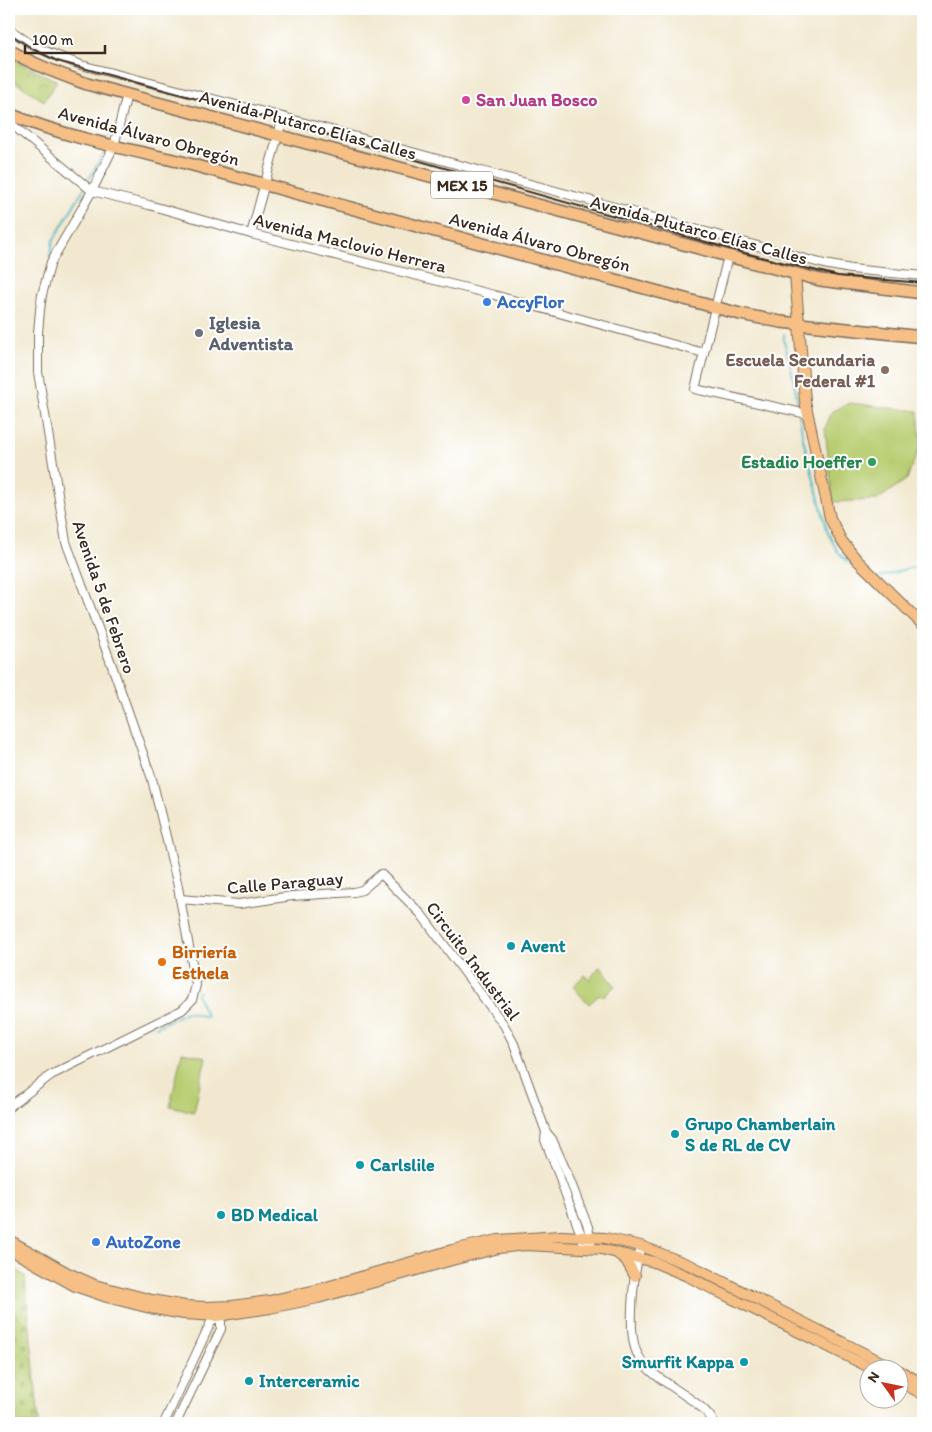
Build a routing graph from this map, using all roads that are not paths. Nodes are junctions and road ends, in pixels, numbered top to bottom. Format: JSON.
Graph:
{"nodes":[{"id":1,"x":9,"y":28,"type":"edge"},
{"id":2,"x":9,"y":50,"type":"edge"},
{"id":3,"x":127,"y":94,"type":"junction"},
{"id":4,"x":9,"y":114,"type":"edge"},
{"id":5,"x":283,"y":117,"type":"junction"},
{"id":6,"x":9,"y":122,"type":"edge"},
{"id":7,"x":278,"y":134,"type":"junction"},
{"id":8,"x":114,"y":146,"type":"junction"},
{"id":9,"x":264,"y":185,"type":"junction"},
{"id":10,"x":92,"y":190,"type":"junction"},
{"id":11,"x":251,"y":234,"type":"junction"},
{"id":12,"x":728,"y":256,"type":"junction"},
{"id":13,"x":795,"y":274,"type":"junction"},
{"id":14,"x":923,"y":276,"type":"edge"},
{"id":15,"x":923,"y":292,"type":"edge"},
{"id":16,"x":716,"y":307,"type":"junction"},
{"id":17,"x":798,"y":324,"type":"junction"},
{"id":18,"x":923,"y":338,"type":"edge"},
{"id":19,"x":704,"y":353,"type":"junction"},
{"id":20,"x":807,"y":414,"type":"junction"},
{"id":21,"x":923,"y":625,"type":"edge"},
{"id":22,"x":381,"y":874,"type":"joint"},
{"id":23,"x":180,"y":899,"type":"junction"},
{"id":24,"x":9,"y":1107,"type":"edge"},
{"id":25,"x":9,"y":1240,"type":"edge"},
{"id":26,"x":587,"y":1242,"type":"junction"},
{"id":27,"x":641,"y":1246,"type":"junction"},
{"id":28,"x":9,"y":1249,"type":"edge"},
{"id":29,"x":615,"y":1252,"type":"junction"},
{"id":30,"x":637,"y":1258,"type":"junction"},
{"id":31,"x":654,"y":1262,"type":"junction"},
{"id":32,"x":635,"y":1276,"type":"junction"},
{"id":33,"x":232,"y":1306,"type":"junction"},
{"id":34,"x":206,"y":1307,"type":"junction"},
{"id":35,"x":217,"y":1316,"type":"junction"},
{"id":36,"x":878,"y":1360,"type":"edge"},
{"id":37,"x":860,"y":1362,"type":"edge"},
{"id":38,"x":910,"y":1377,"type":"edge"},
{"id":39,"x":923,"y":1384,"type":"edge"},
{"id":40,"x":910,"y":1387,"type":"edge"},
{"id":41,"x":179,"y":1394,"type":"junction"},
{"id":42,"x":923,"y":1394,"type":"edge"},
{"id":43,"x":187,"y":1398,"type":"junction"},
{"id":44,"x":165,"y":1421,"type":"edge"},
{"id":45,"x":176,"y":1423,"type":"edge"},
{"id":46,"x":714,"y":1423,"type":"edge"}],
"edges":[{"from":1,"to":5,"type":"street"},
{"from":2,"to":3,"type":"highway","name":"Avenida Plutarco Elías Calles","number":"MEX 15"},
{"from":3,"to":7,"type":"highway","name":"Avenida Plutarco Elías Calles","number":"MEX 15"},
{"from":3,"to":8,"type":"street","name":"Avenida 5 de Febrero"},
{"from":4,"to":8,"type":"highway","name":"Avenida Álvaro Obregón"},
{"from":5,"to":7,"type":"street"},
{"from":5,"to":14,"type":"street"},
{"from":6,"to":10,"type":"street","name":"Avenida Maclovio Herrera"},
{"from":7,"to":9,"type":"street"},
{"from":7,"to":12,"type":"highway","name":"Avenida Plutarco Elías Calles","number":"MEX 15"},
{"from":8,"to":9,"type":"highway","name":"Avenida Álvaro Obregón"},
{"from":8,"to":10,"type":"street","name":"Avenida 5 de Febrero"},
{"from":9,"to":11,"type":"street"},
{"from":9,"to":16,"type":"highway","name":"Avenida Álvaro Obregón"},
{"from":10,"to":11,"type":"street","name":"Avenida Maclovio Herrera"},
{"from":10,"to":23,"type":"street","name":"Avenida 5 de Febrero"},
{"from":11,"to":19,"type":"street","name":"Avenida Maclovio Herrera"},
{"from":12,"to":13,"type":"highway","name":"Avenida Plutarco Elías Calles","number":"MEX 15"},
{"from":12,"to":16,"type":"street"},
{"from":13,"to":15,"type":"highway","name":"Avenida Plutarco Elías Calles","number":"MEX 15"},
{"from":13,"to":17,"type":"main road"},
{"from":16,"to":17,"type":"highway","name":"Avenida Álvaro Obregón"},
{"from":16,"to":19,"type":"street"},
{"from":17,"to":18,"type":"highway","name":"Avenida Álvaro Obregón"},
{"from":17,"to":20,"type":"main road"},
{"from":19,"to":20,"type":"street"},
{"from":20,"to":21,"type":"main road"},
{"from":22,"to":23,"type":"street","name":"Calle Paraguay"},
{"from":22,"to":26,"type":"street","name":"Circuito Industrial"},
{"from":23,"to":24,"type":"street","name":"Avenida 5 de Febrero"},
{"from":25,"to":34,"type":"main road"},
{"from":26,"to":27,"type":"main road"},
{"from":26,"to":29,"type":"main road"},
{"from":26,"to":33,"type":"main road"},
{"from":26,"to":35,"type":"main road"},
{"from":27,"to":30,"type":"street"},
{"from":27,"to":36,"type":"main road"},
{"from":28,"to":35,"type":"main road"},
{"from":29,"to":30,"type":"main road"},
{"from":29,"to":32,"type":"main road"},
{"from":30,"to":31,"type":"main road"},
{"from":30,"to":32,"type":"street"},
{"from":31,"to":32,"type":"main road"},
{"from":31,"to":37,"type":"main road"},
{"from":32,"to":46,"type":"street"},
{"from":33,"to":34,"type":"main road"},
{"from":33,"to":35,"type":"main road"},
{"from":34,"to":35,"type":"main road"},
{"from":35,"to":41,"type":"street"},
{"from":35,"to":43,"type":"street"},
{"from":38,"to":39,"type":"main road"},
{"from":40,"to":42,"type":"main road"},
{"from":41,"to":43,"type":"street"},
{"from":41,"to":44,"type":"street"},
{"from":43,"to":45,"type":"street"},
{"from":44,"to":45,"type":"street"}]}
